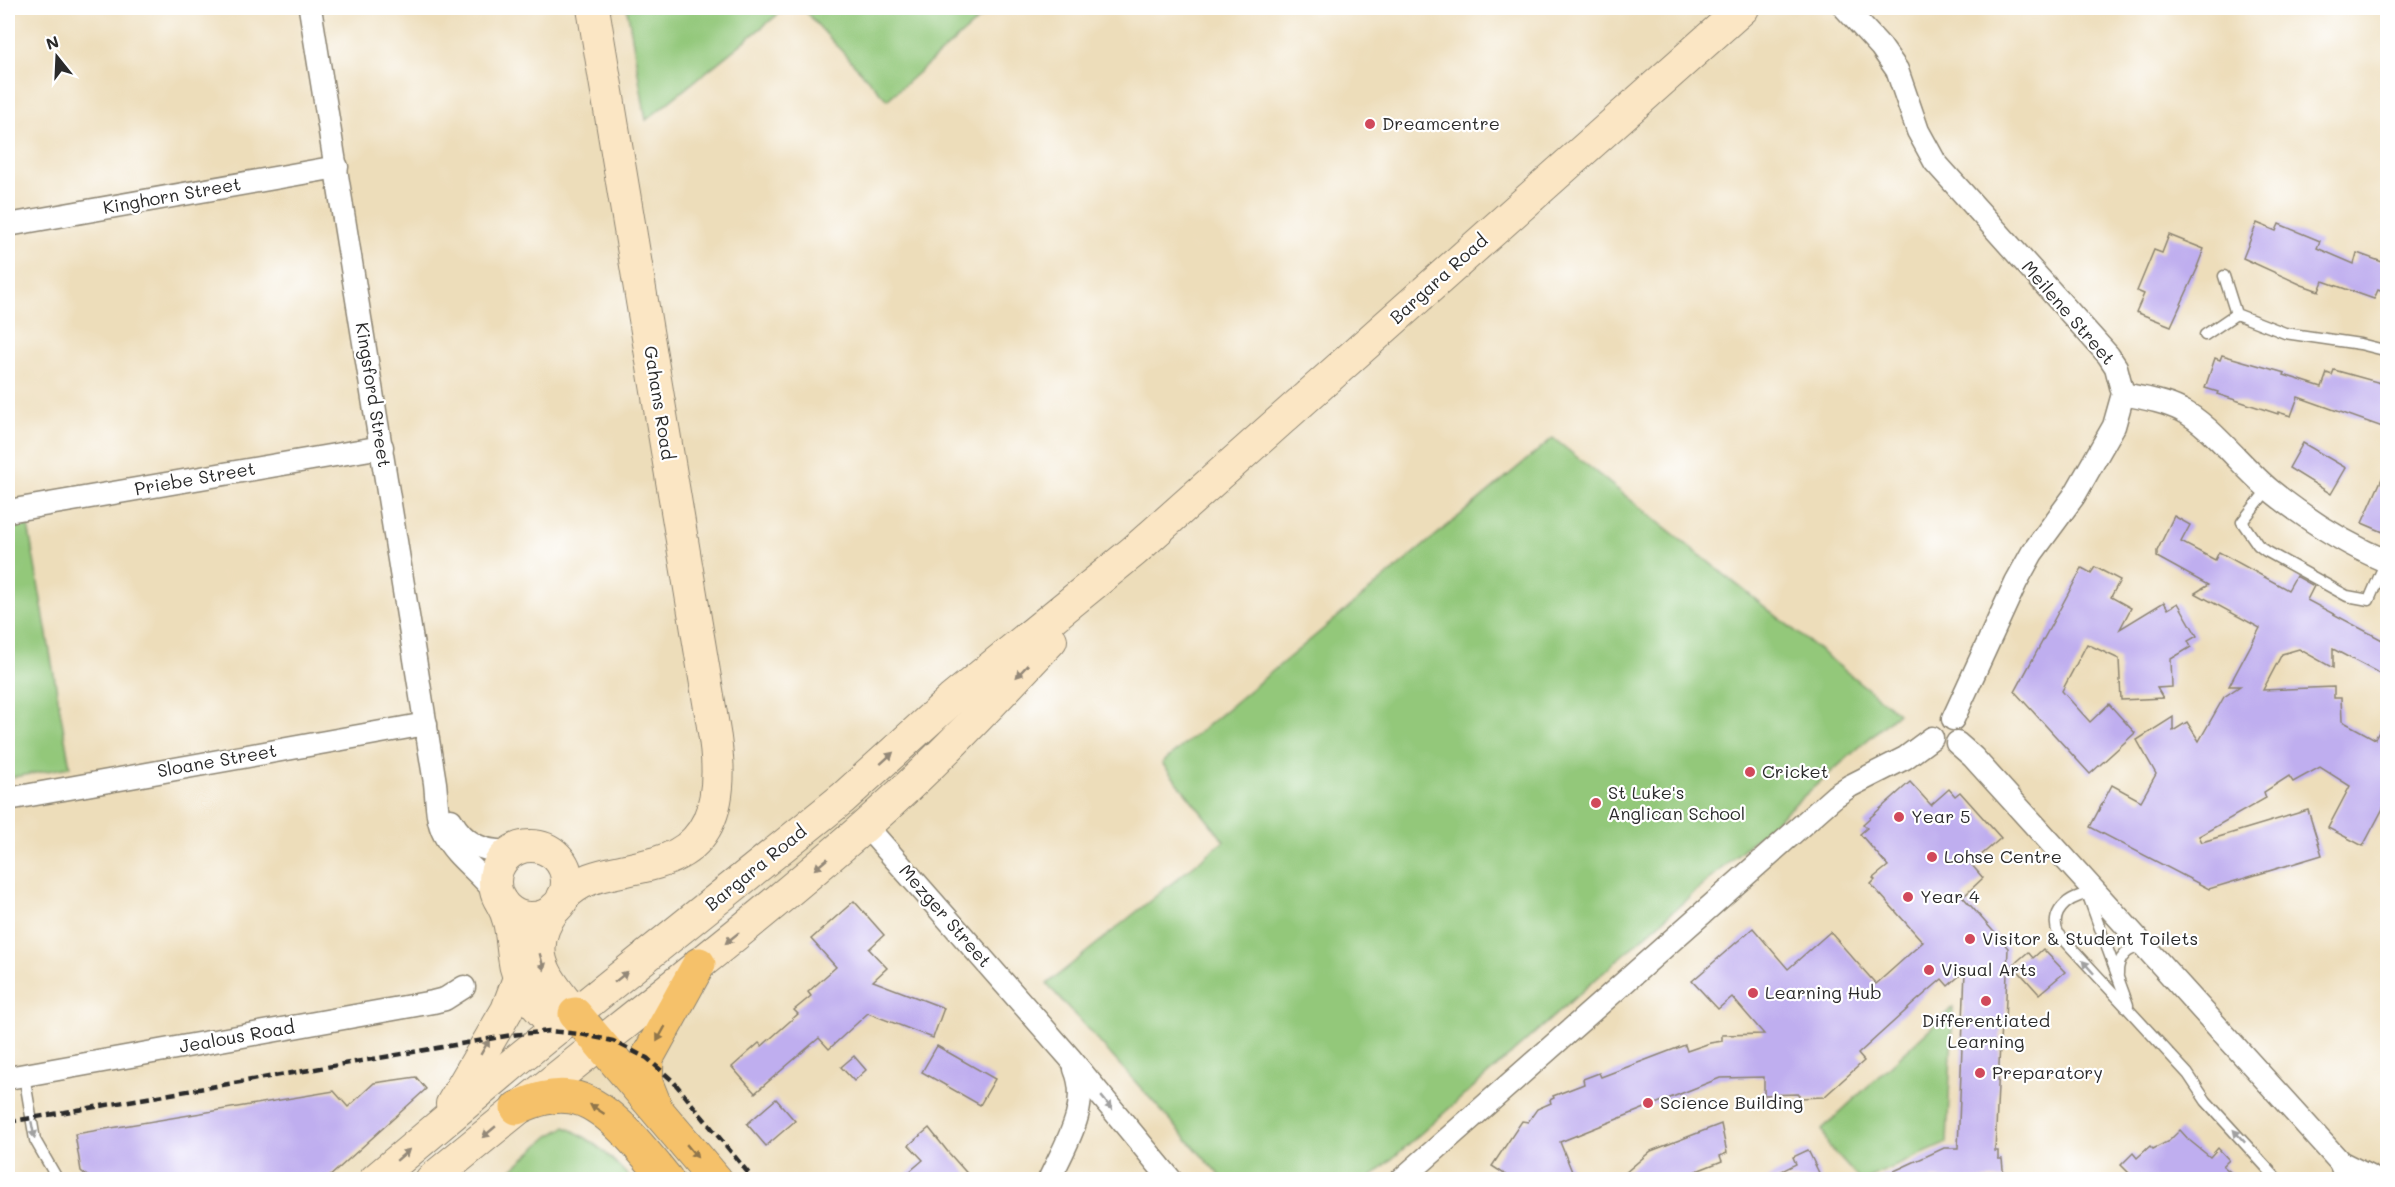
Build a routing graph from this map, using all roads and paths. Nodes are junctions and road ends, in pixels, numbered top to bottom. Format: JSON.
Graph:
{"nodes":[{"id":1,"x":310,"y":8,"type":"edge"},
{"id":2,"x":593,"y":8,"type":"edge"},
{"id":3,"x":1743,"y":8,"type":"edge"},
{"id":4,"x":1845,"y":8,"type":"edge"},
{"id":5,"x":337,"y":167,"type":"junction"},
{"id":6,"x":8,"y":225,"type":"edge"},
{"id":7,"x":2224,"y":276,"type":"dead end"},
{"id":8,"x":2236,"y":314,"type":"junction"},
{"id":9,"x":2205,"y":335,"type":"dead end"},
{"id":10,"x":2388,"y":351,"type":"edge"},
{"id":11,"x":2123,"y":394,"type":"junction"},
{"id":12,"x":382,"y":447,"type":"junction"},
{"id":13,"x":2268,"y":489,"type":"junction"},
{"id":14,"x":8,"y":511,"type":"edge"},
{"id":15,"x":1134,"y":551,"type":"junction"},
{"id":16,"x":2387,"y":562,"type":"edge"},
{"id":17,"x":1953,"y":719,"type":"junction"},
{"id":18,"x":426,"y":724,"type":"junction"},
{"id":19,"x":1932,"y":738,"type":"junction"},
{"id":20,"x":1957,"y":743,"type":"junction"},
{"id":21,"x":435,"y":783,"type":"junction"},
{"id":22,"x":843,"y":798,"type":"junction"},
{"id":23,"x":8,"y":799,"type":"edge"},
{"id":24,"x":715,"y":799,"type":"junction"},
{"id":25,"x":866,"y":826,"type":"junction"},
{"id":26,"x":512,"y":851,"type":"junction"},
{"id":27,"x":552,"y":852,"type":"junction"},
{"id":28,"x":2089,"y":889,"type":"junction"},
{"id":29,"x":499,"y":898,"type":"junction"},
{"id":30,"x":559,"y":902,"type":"junction"},
{"id":31,"x":2149,"y":951,"type":"junction"},
{"id":32,"x":699,"y":964,"type":"junction"},
{"id":33,"x":519,"y":978,"type":"junction"},
{"id":34,"x":2119,"y":980,"type":"junction"},
{"id":35,"x":464,"y":987,"type":"dead end"},
{"id":36,"x":2129,"y":1008,"type":"junction"},
{"id":37,"x":566,"y":1021,"type":"junction"},
{"id":38,"x":592,"y":1049,"type":"junction"},
{"id":39,"x":1070,"y":1058,"type":"junction"},
{"id":40,"x":16,"y":1076,"type":"edge"},
{"id":41,"x":518,"y":1108,"type":"junction"},
{"id":42,"x":656,"y":1108,"type":"junction"},
{"id":43,"x":430,"y":1131,"type":"junction"},
{"id":44,"x":2344,"y":1171,"type":"edge"},
{"id":45,"x":58,"y":1179,"type":"edge"},
{"id":46,"x":375,"y":1179,"type":"edge"},
{"id":47,"x":431,"y":1179,"type":"edge"},
{"id":48,"x":667,"y":1179,"type":"edge"},
{"id":49,"x":688,"y":1179,"type":"edge"},
{"id":50,"x":716,"y":1179,"type":"edge"},
{"id":51,"x":1049,"y":1179,"type":"edge"},
{"id":52,"x":1172,"y":1179,"type":"edge"},
{"id":53,"x":1401,"y":1179,"type":"edge"},
{"id":54,"x":2278,"y":1179,"type":"edge"},
{"id":55,"x":2376,"y":1179,"type":"edge"}],
"edges":[{"from":1,"to":5,"type":"street","name":"Kingsford Street"},
{"from":2,"to":24,"type":"main road","name":"Gahans Road"},
{"from":3,"to":15,"type":"main road","name":"Bargara Road"},
{"from":4,"to":11,"type":"street","name":"Meilene Street"},
{"from":5,"to":6,"type":"street","name":"Kinghorn Street"},
{"from":5,"to":12,"type":"street","name":"Kingsford Street"},
{"from":7,"to":8,"type":"lane"},
{"from":8,"to":9,"type":"lane"},
{"from":8,"to":10,"type":"lane"},
{"from":11,"to":13,"type":"street"},
{"from":11,"to":17,"type":"street"},
{"from":12,"to":14,"type":"street","name":"Priebe Street"},
{"from":12,"to":18,"type":"street","name":"Kingsford Street"},
{"from":13,"to":16,"type":"street"},
{"from":13,"to":16,"type":"lane"},
{"from":22,"to":15,"type":"main road","name":"Bargara Road","one_way":true},
{"from":15,"to":25,"type":"main road","name":"Bargara Road","one_way":true},
{"from":17,"to":19,"type":"street"},
{"from":17,"to":20,"type":"street"},
{"from":18,"to":21,"type":"street","name":"Kingsford Street"},
{"from":18,"to":23,"type":"street","name":"Sloane Street"},
{"from":19,"to":20,"type":"street"},
{"from":19,"to":53,"type":"street"},
{"from":20,"to":28,"type":"street"},
{"from":21,"to":26,"type":"street","name":"Kingsford Street"},
{"from":21,"to":29,"type":"street","name":"Kingsford Street"},
{"from":22,"to":25,"type":"main road"},
{"from":37,"to":22,"type":"main road","name":"Bargara Road","one_way":true},
{"from":24,"to":27,"type":"main road","name":"Gahans Road"},
{"from":24,"to":30,"type":"main road","name":"Gahans Road"},
{"from":25,"to":32,"type":"main road","name":"Bargara Road","one_way":true},
{"from":25,"to":39,"type":"street","name":"Mezger Street"},
{"from":26,"to":27,"type":"main road","name":"Gahans Road"},
{"from":26,"to":29,"type":"main road"},
{"from":27,"to":30,"type":"main road","name":"Gahans Road"},
{"from":28,"to":31,"type":"street"},
{"from":28,"to":34,"type":"lane"},
{"from":36,"to":28,"type":"lane","one_way":true},
{"from":29,"to":30,"type":"main road","name":"Gahans Road"},
{"from":29,"to":33,"type":"main road"},
{"from":30,"to":37,"type":"main road","name":"Gahans Road","one_way":true},
{"from":31,"to":34,"type":"lane"},
{"from":31,"to":44,"type":"street"},
{"from":32,"to":38,"type":"main road","name":"Bargara Road"},
{"from":32,"to":42,"type":"main road","one_way":true},
{"from":33,"to":37,"type":"main road"},
{"from":43,"to":33,"type":"main road","one_way":true},
{"from":34,"to":36,"type":"lane"},
{"from":35,"to":40,"type":"street","name":"Jealous Road"},
{"from":54,"to":36,"type":"lane","one_way":true},
{"from":37,"to":38,"type":"main road"},
{"from":37,"to":43,"type":"main road","name":"Bargara Road"},
{"from":38,"to":41,"type":"main road","name":"Bargara Road"},
{"from":38,"to":42,"type":"main road"},
{"from":38,"to":49,"type":"main road"},
{"from":39,"to":51,"type":"street"},
{"from":39,"to":52,"type":"street","name":"Mezger Street","one_way":true},
{"from":40,"to":45,"type":"lane","one_way":true},
{"from":41,"to":47,"type":"main road","name":"Bargara Road","one_way":true},
{"from":48,"to":41,"type":"main road","one_way":true},
{"from":42,"to":50,"type":"main road","one_way":true},
{"from":46,"to":43,"type":"main road","name":"Bargara Road","one_way":true},
{"from":44,"to":55,"type":"street"}]}
